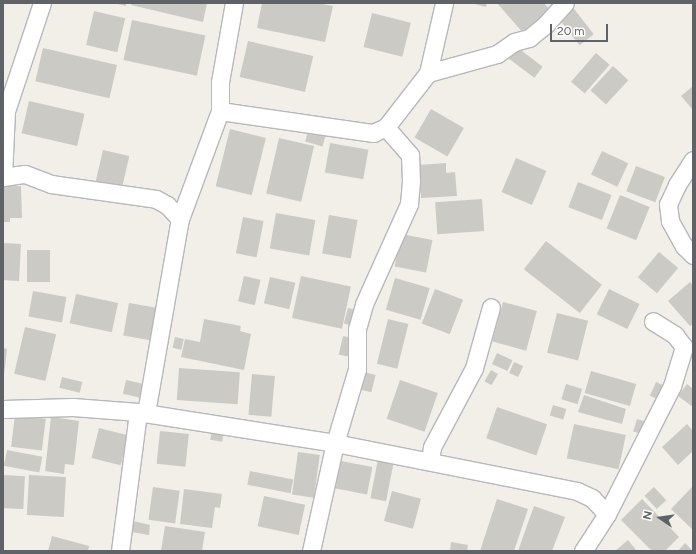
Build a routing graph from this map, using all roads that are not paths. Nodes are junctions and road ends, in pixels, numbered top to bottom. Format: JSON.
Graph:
{"nodes":[{"id":1,"x":42,"y":3,"type":"edge"},
{"id":2,"x":234,"y":3,"type":"edge"},
{"id":3,"x":444,"y":3,"type":"edge"},
{"id":4,"x":566,"y":3,"type":"edge"},
{"id":5,"x":428,"y":73,"type":"junction"},
{"id":6,"x":5,"y":111,"type":"edge"},
{"id":7,"x":220,"y":111,"type":"junction"},
{"id":8,"x":386,"y":126,"type":"junction"},
{"id":9,"x":693,"y":160,"type":"edge"},
{"id":10,"x":3,"y":177,"type":"edge"},
{"id":11,"x":180,"y":219,"type":"junction"},
{"id":12,"x":693,"y":254,"type":"edge"},
{"id":13,"x":491,"y":307,"type":"dead end"},
{"id":14,"x":653,"y":321,"type":"dead end"},
{"id":15,"x":3,"y":409,"type":"edge"},
{"id":16,"x":142,"y":412,"type":"junction"},
{"id":17,"x":335,"y":443,"type":"junction"},
{"id":18,"x":430,"y":460,"type":"junction"},
{"id":19,"x":607,"y":514,"type":"junction"},
{"id":20,"x":120,"y":551,"type":"edge"},
{"id":21,"x":311,"y":551,"type":"edge"},
{"id":22,"x":583,"y":551,"type":"edge"}],
"edges":[{"from":1,"to":6,"type":"street"},
{"from":2,"to":7,"type":"street"},
{"from":3,"to":5,"type":"street"},
{"from":4,"to":5,"type":"street"},
{"from":5,"to":8,"type":"street"},
{"from":6,"to":10,"type":"street"},
{"from":7,"to":8,"type":"street"},
{"from":7,"to":11,"type":"street"},
{"from":8,"to":17,"type":"street"},
{"from":9,"to":12,"type":"street"},
{"from":10,"to":11,"type":"street"},
{"from":11,"to":16,"type":"street"},
{"from":13,"to":18,"type":"street"},
{"from":14,"to":19,"type":"street"},
{"from":15,"to":16,"type":"street"},
{"from":16,"to":17,"type":"street"},
{"from":16,"to":20,"type":"street"},
{"from":17,"to":18,"type":"street"},
{"from":17,"to":21,"type":"street"},
{"from":18,"to":19,"type":"street"},
{"from":19,"to":22,"type":"street"}]}
